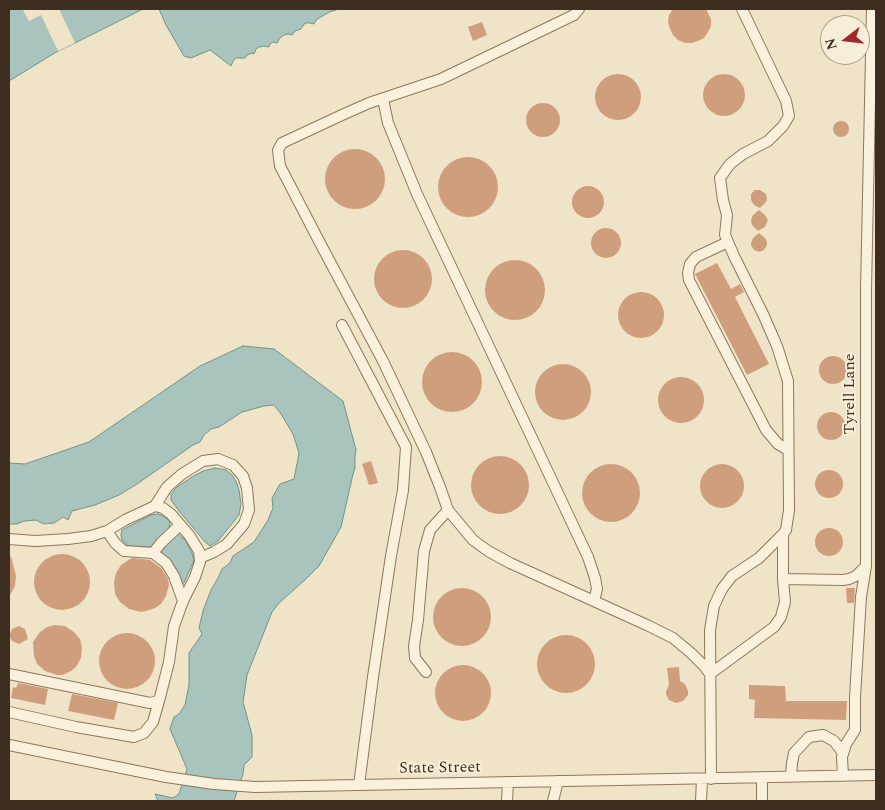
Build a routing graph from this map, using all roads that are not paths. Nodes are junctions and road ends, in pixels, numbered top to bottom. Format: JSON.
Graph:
{"nodes":[{"id":1,"x":579,"y":9,"type":"edge"},
{"id":2,"x":742,"y":9,"type":"edge"},
{"id":3,"x":872,"y":9,"type":"edge"},
{"id":4,"x":383,"y":99,"type":"junction"},
{"id":5,"x":728,"y":242,"type":"junction"},
{"id":6,"x":342,"y":325,"type":"dead end"},
{"id":7,"x":788,"y":450,"type":"junction"},
{"id":8,"x":155,"y":506,"type":"junction"},
{"id":9,"x":448,"y":510,"type":"junction"},
{"id":10,"x":180,"y":525,"type":"junction"},
{"id":11,"x":107,"y":531,"type":"junction"},
{"id":12,"x":784,"y":534,"type":"junction"},
{"id":13,"x":9,"y":539,"type":"edge"},
{"id":14,"x":153,"y":553,"type":"junction"},
{"id":15,"x":200,"y":558,"type":"junction"},
{"id":16,"x":866,"y":566,"type":"junction"},
{"id":17,"x":783,"y":579,"type":"junction"},
{"id":18,"x":183,"y":601,"type":"junction"},
{"id":19,"x":594,"y":601,"type":"junction"},
{"id":20,"x":426,"y":672,"type":"dead end"},
{"id":21,"x":9,"y":674,"type":"edge"},
{"id":22,"x":710,"y":674,"type":"junction"},
{"id":23,"x":159,"y":701,"type":"junction"},
{"id":24,"x":9,"y":712,"type":"edge"},
{"id":25,"x":9,"y":745,"type":"edge"},
{"id":26,"x":843,"y":753,"type":"junction"},
{"id":27,"x":876,"y":775,"type":"edge"},
{"id":28,"x":843,"y":776,"type":"junction"},
{"id":29,"x":791,"y":777,"type":"junction"},
{"id":30,"x":762,"y":778,"type":"junction"},
{"id":31,"x":707,"y":779,"type":"junction"},
{"id":32,"x":558,"y":781,"type":"junction"},
{"id":33,"x":508,"y":782,"type":"junction"},
{"id":34,"x":359,"y":785,"type":"junction"},
{"id":35,"x":507,"y":801,"type":"edge"},
{"id":36,"x":553,"y":801,"type":"edge"},
{"id":37,"x":701,"y":801,"type":"edge"},
{"id":38,"x":762,"y":801,"type":"edge"}],
"edges":[{"from":1,"to":4,"type":"street"},
{"from":2,"to":5,"type":"street"},
{"from":3,"to":16,"type":"street","name":"Tyrell Lane"},
{"from":4,"to":9,"type":"street"},
{"from":4,"to":19,"type":"street"},
{"from":5,"to":7,"type":"street"},
{"from":5,"to":7,"type":"street"},
{"from":6,"to":34,"type":"street"},
{"from":7,"to":12,"type":"street"},
{"from":8,"to":10,"type":"street"},
{"from":8,"to":11,"type":"street"},
{"from":8,"to":15,"type":"street"},
{"from":9,"to":19,"type":"street"},
{"from":9,"to":20,"type":"street"},
{"from":10,"to":14,"type":"street"},
{"from":10,"to":15,"type":"street"},
{"from":11,"to":13,"type":"street"},
{"from":11,"to":14,"type":"street"},
{"from":12,"to":17,"type":"street"},
{"from":12,"to":22,"type":"street"},
{"from":14,"to":18,"type":"street"},
{"from":15,"to":18,"type":"street"},
{"from":16,"to":17,"type":"street"},
{"from":16,"to":26,"type":"street","name":"Tyrell Lane"},
{"from":17,"to":22,"type":"street"},
{"from":18,"to":23,"type":"street"},
{"from":19,"to":22,"type":"street"},
{"from":21,"to":23,"type":"street"},
{"from":22,"to":31,"type":"street"},
{"from":23,"to":24,"type":"street"},
{"from":25,"to":34,"type":"street","name":"State Street"},
{"from":26,"to":28,"type":"street","name":"Tyrell Lane"},
{"from":26,"to":29,"type":"street"},
{"from":27,"to":28,"type":"street","name":"State Street"},
{"from":28,"to":29,"type":"street","name":"State Street"},
{"from":29,"to":30,"type":"street","name":"State Street"},
{"from":30,"to":31,"type":"street","name":"State Street"},
{"from":30,"to":38,"type":"street"},
{"from":31,"to":32,"type":"street","name":"State Street"},
{"from":31,"to":37,"type":"street"},
{"from":32,"to":33,"type":"street","name":"State Street"},
{"from":32,"to":36,"type":"street"},
{"from":33,"to":34,"type":"street","name":"State Street"},
{"from":33,"to":35,"type":"street"}]}
